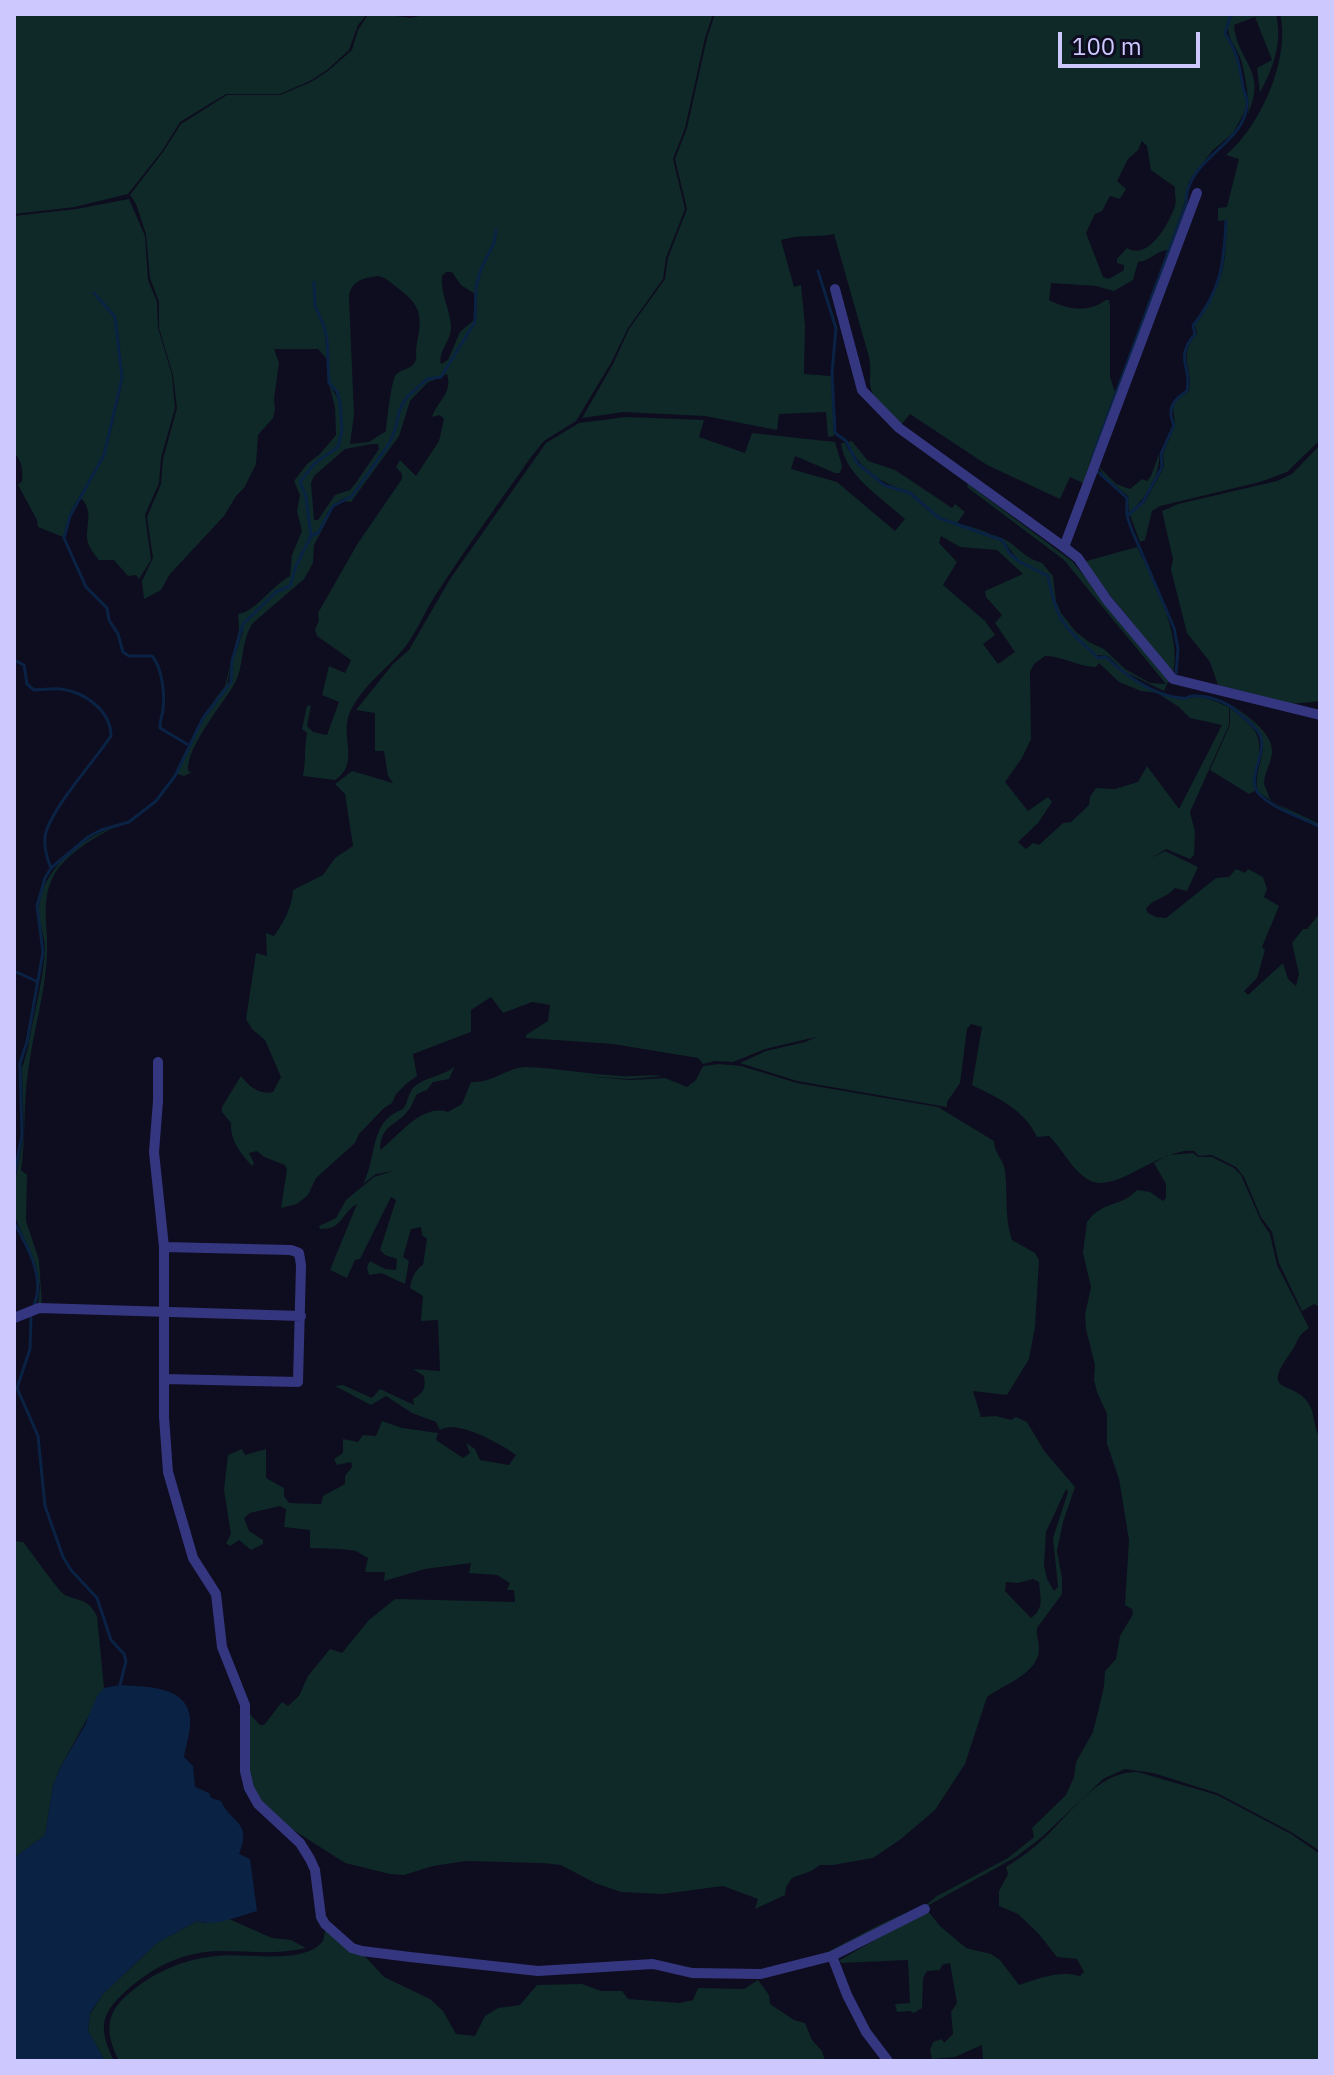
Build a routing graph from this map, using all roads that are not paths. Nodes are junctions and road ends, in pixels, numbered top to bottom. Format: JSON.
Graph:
{"nodes":[{"id":1,"x":1197,"y":193,"type":"dead end"},
{"id":2,"x":835,"y":289,"type":"dead end"},
{"id":3,"x":1064,"y":547,"type":"junction"},
{"id":4,"x":1320,"y":715,"type":"edge"},
{"id":5,"x":158,"y":1062,"type":"dead end"},
{"id":6,"x":164,"y":1247,"type":"junction"},
{"id":7,"x":165,"y":1311,"type":"junction"},
{"id":8,"x":301,"y":1316,"type":"junction"},
{"id":9,"x":14,"y":1318,"type":"edge"},
{"id":10,"x":165,"y":1379,"type":"junction"},
{"id":11,"x":925,"y":1909,"type":"dead end"},
{"id":12,"x":832,"y":1956,"type":"junction"},
{"id":13,"x":888,"y":2061,"type":"edge"}],
"edges":[{"from":1,"to":3,"type":"street"},
{"from":2,"to":3,"type":"street"},
{"from":3,"to":4,"type":"street"},
{"from":5,"to":6,"type":"street"},
{"from":6,"to":7,"type":"street"},
{"from":6,"to":8,"type":"street"},
{"from":7,"to":8,"type":"street"},
{"from":7,"to":9,"type":"street"},
{"from":7,"to":10,"type":"street"},
{"from":8,"to":10,"type":"street"},
{"from":10,"to":12,"type":"street"},
{"from":11,"to":12,"type":"street"},
{"from":12,"to":13,"type":"street"}]}
